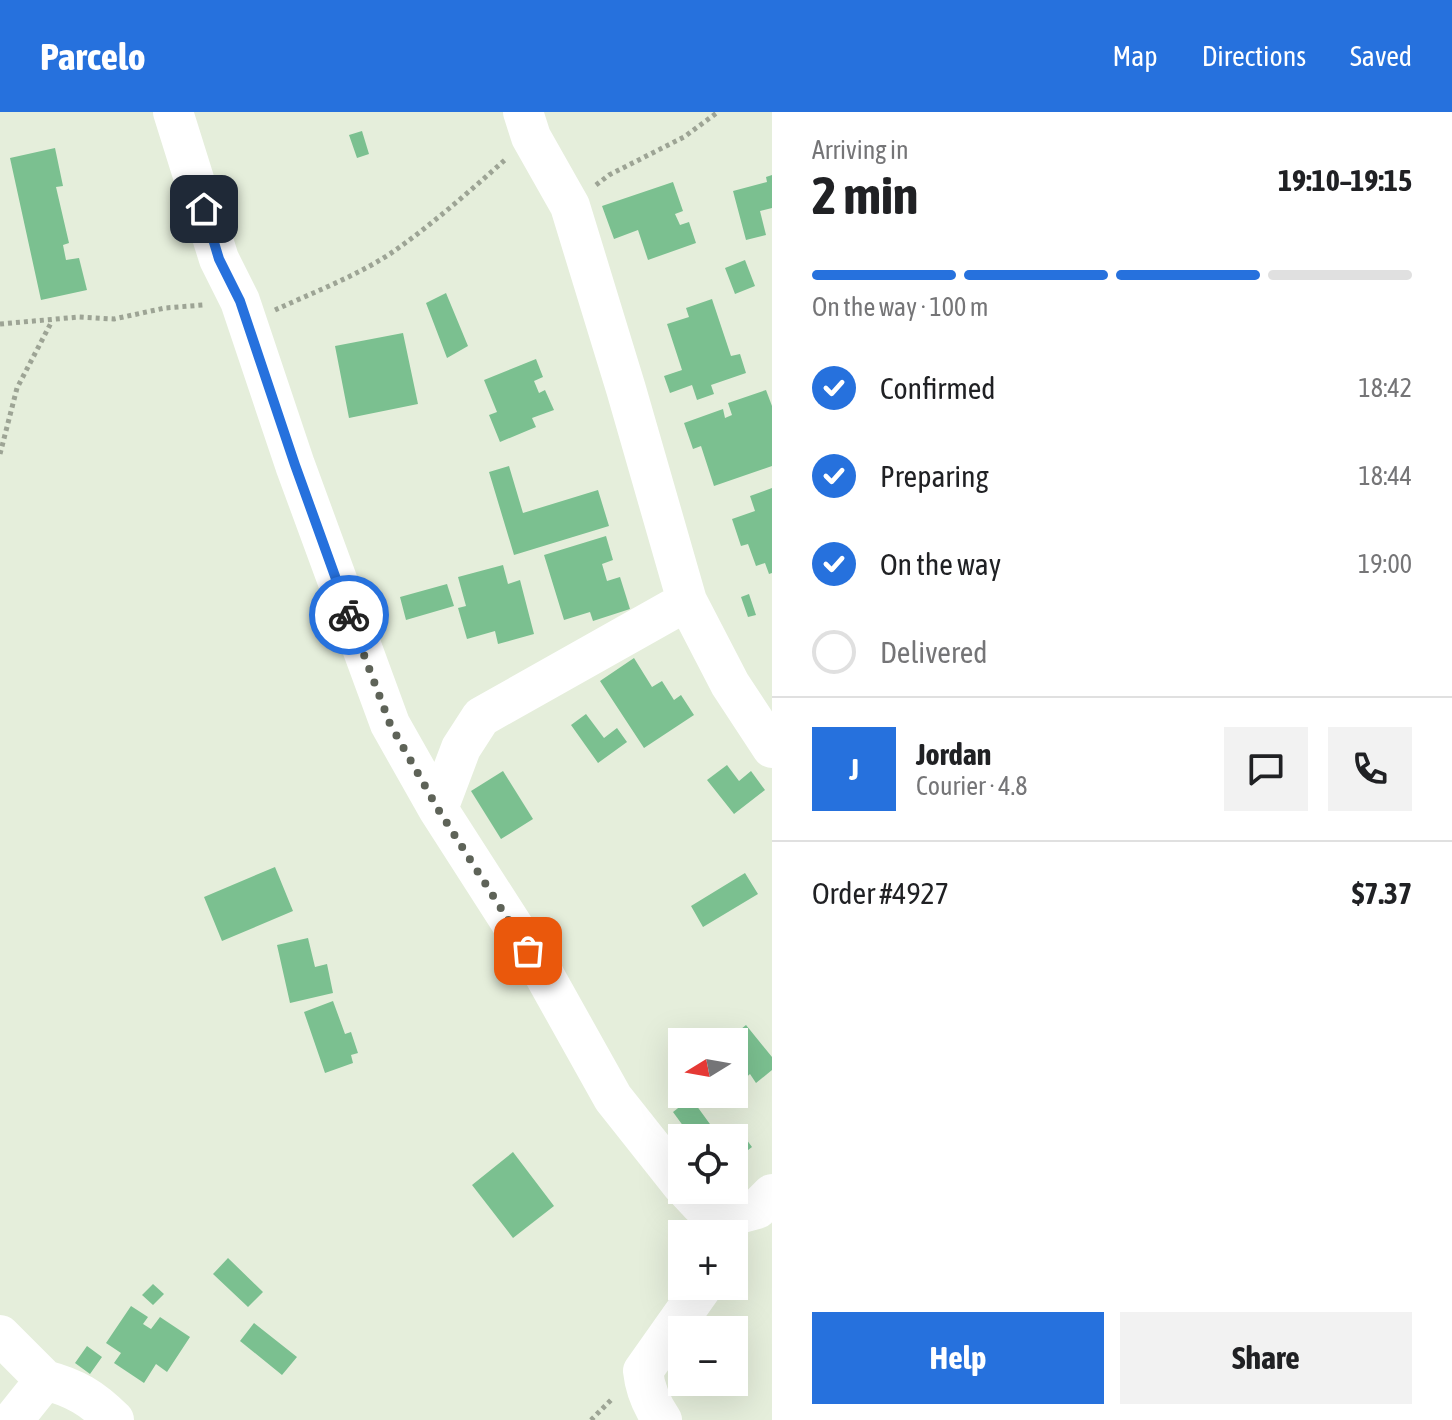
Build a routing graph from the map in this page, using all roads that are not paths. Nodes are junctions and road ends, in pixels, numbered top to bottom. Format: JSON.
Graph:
{"nodes":[{"id":1,"x":173,"y":112,"type":"edge"},
{"id":2,"x":527,"y":125,"type":"edge"},
{"id":3,"x":687,"y":601,"type":"junction"},
{"id":4,"x":772,"y":748,"type":"edge"},
{"id":5,"x":438,"y":809,"type":"junction"},
{"id":6,"x":668,"y":1167,"type":"edge"},
{"id":7,"x":764,"y":1202,"type":"edge"},
{"id":8,"x":700,"y":1204,"type":"edge"},
{"id":9,"x":748,"y":1223,"type":"edge"},
{"id":10,"x":693,"y":1300,"type":"edge"},
{"id":11,"x":0,"y":1335,"type":"edge"},
{"id":12,"x":45,"y":1380,"type":"junction"},
{"id":13,"x":13,"y":1420,"type":"edge"},
{"id":14,"x":114,"y":1420,"type":"edge"},
{"id":15,"x":662,"y":1420,"type":"edge"}],
"edges":[{"from":1,"to":5,"type":"street"},
{"from":2,"to":3,"type":"street"},
{"from":3,"to":4,"type":"street"},
{"from":3,"to":5,"type":"street"},
{"from":5,"to":6,"type":"street"},
{"from":7,"to":8,"type":"street"},
{"from":7,"to":9,"type":"street"},
{"from":10,"to":15,"type":"street"},
{"from":11,"to":12,"type":"street"},
{"from":12,"to":13,"type":"street"},
{"from":12,"to":14,"type":"street"}]}
